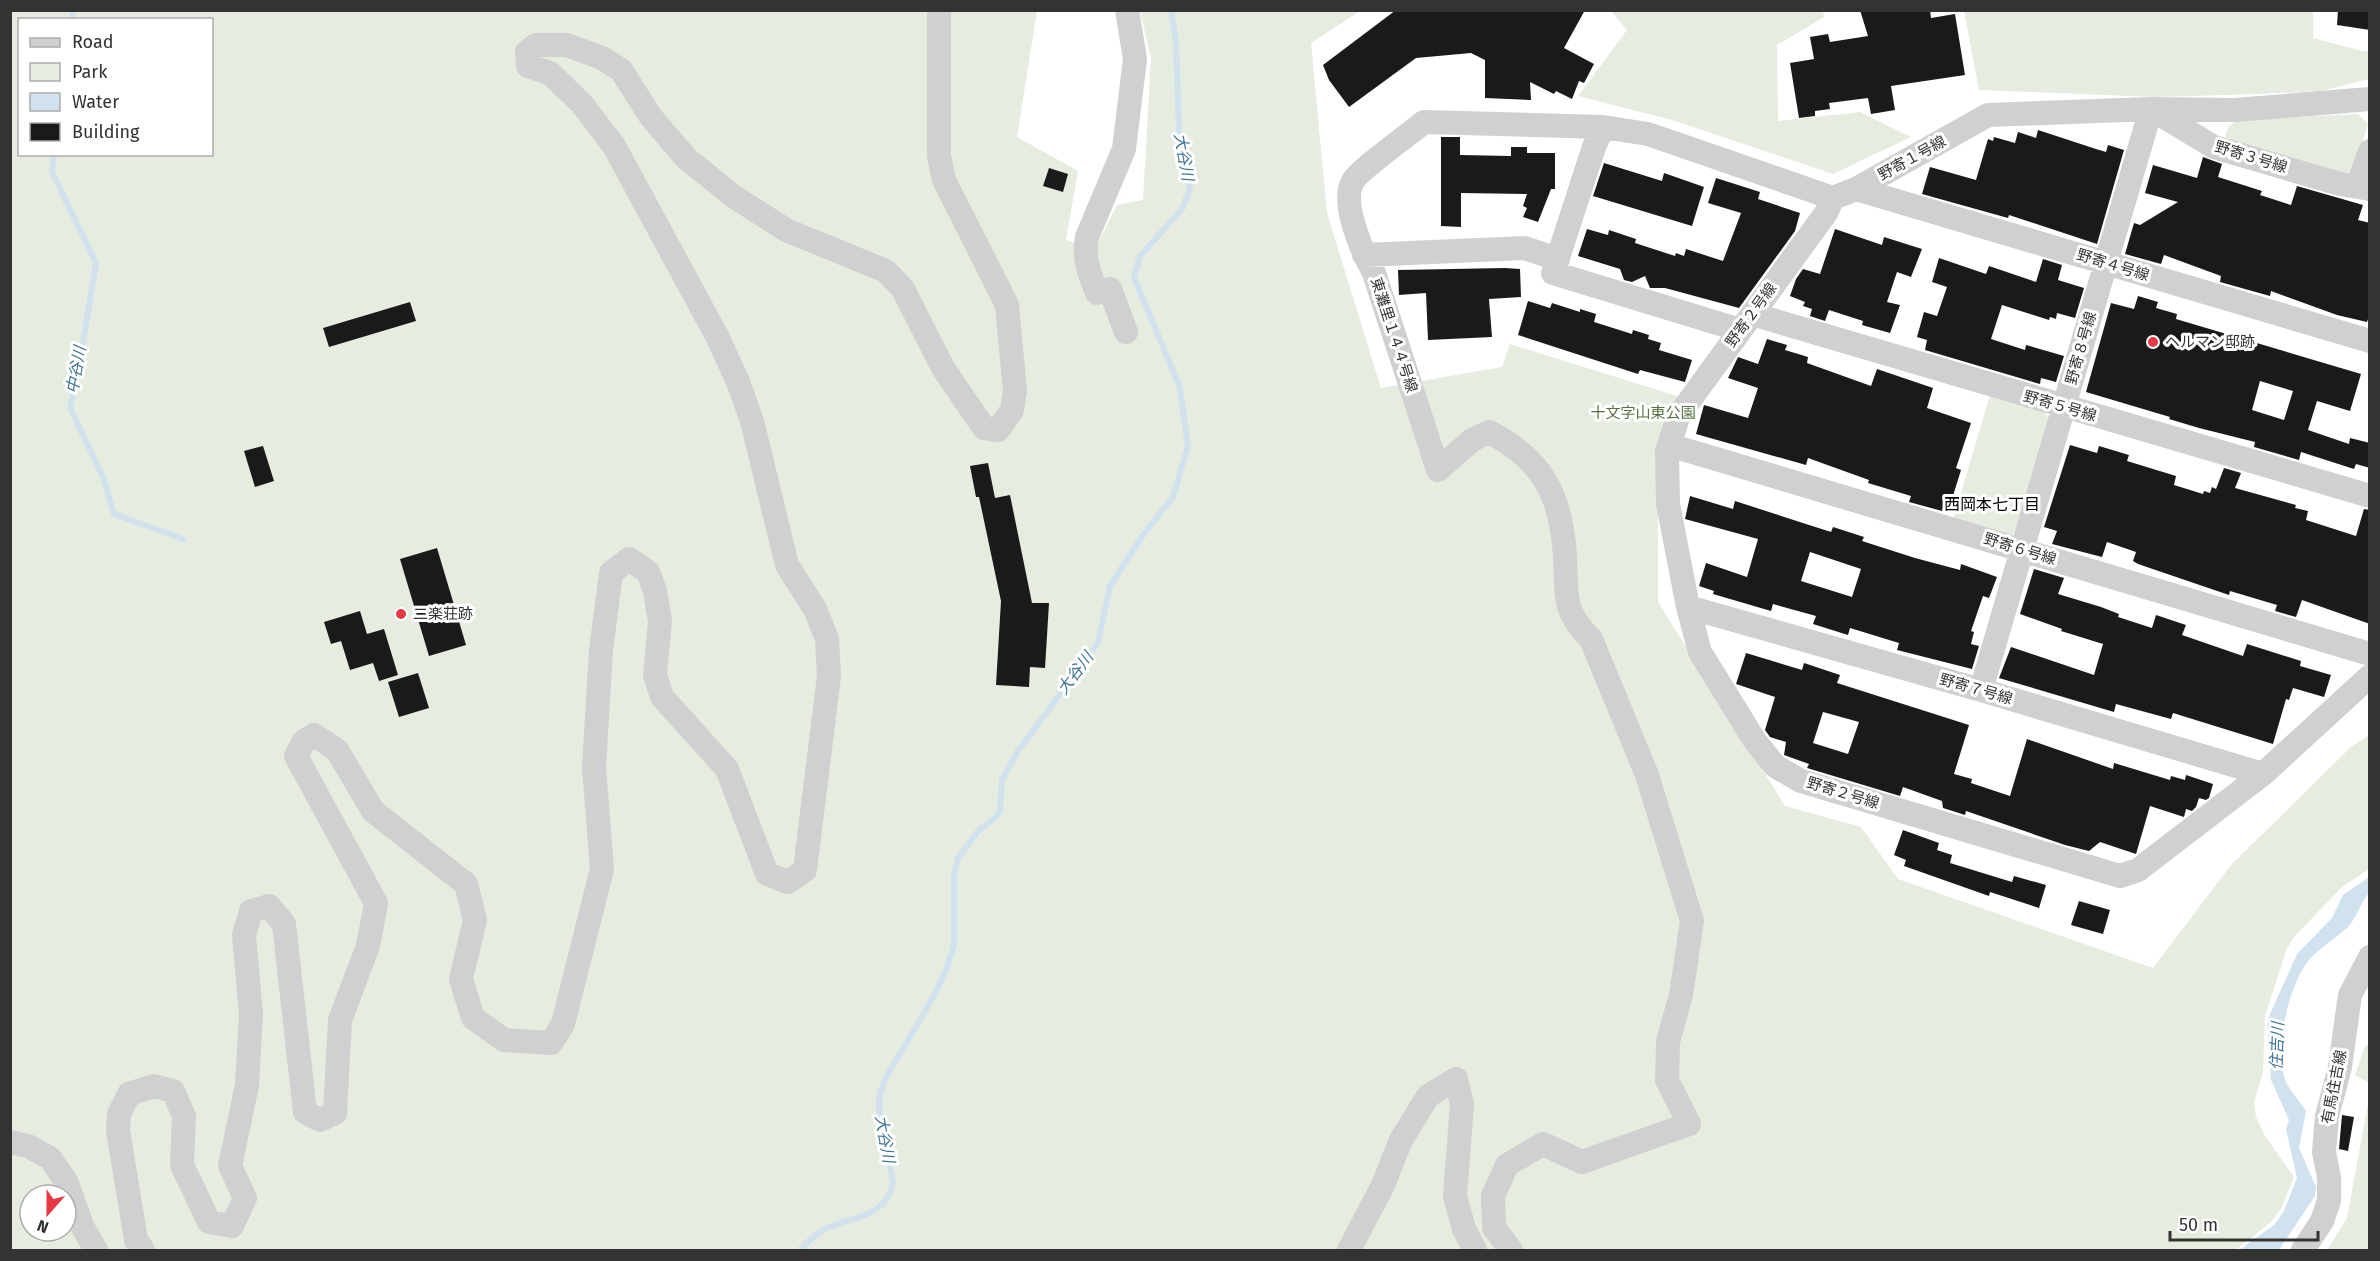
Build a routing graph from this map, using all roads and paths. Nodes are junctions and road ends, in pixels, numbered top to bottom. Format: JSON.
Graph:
{"nodes":[{"id":1,"x":939,"y":10,"type":"edge"},
{"id":2,"x":1127,"y":10,"type":"edge"},
{"id":3,"x":2370,"y":99,"type":"edge"},
{"id":4,"x":2151,"y":109,"type":"junction"},
{"id":5,"x":1604,"y":127,"type":"junction"},
{"id":6,"x":2370,"y":151,"type":"edge"},
{"id":7,"x":2364,"y":187,"type":"edge"},
{"id":8,"x":1856,"y":189,"type":"junction"},
{"id":9,"x":1833,"y":198,"type":"junction"},
{"id":10,"x":1364,"y":255,"type":"junction"},
{"id":11,"x":1558,"y":259,"type":"junction"},
{"id":12,"x":2105,"y":262,"type":"junction"},
{"id":13,"x":1746,"y":322,"type":"junction"},
{"id":14,"x":1126,"y":332,"type":"dead end"},
{"id":15,"x":2370,"y":341,"type":"edge"},
{"id":16,"x":2064,"y":407,"type":"junction"},
{"id":17,"x":1670,"y":445,"type":"junction"},
{"id":18,"x":2370,"y":496,"type":"edge"},
{"id":19,"x":2022,"y":550,"type":"junction"},
{"id":20,"x":1688,"y":607,"type":"junction"},
{"id":21,"x":2370,"y":654,"type":"edge"},
{"id":22,"x":2370,"y":676,"type":"edge"},
{"id":23,"x":1981,"y":690,"type":"junction"},
{"id":24,"x":2263,"y":774,"type":"junction"},
{"id":25,"x":2370,"y":957,"type":"edge"},
{"id":26,"x":10,"y":1142,"type":"edge"},
{"id":27,"x":96,"y":1251,"type":"edge"},
{"id":28,"x":143,"y":1251,"type":"edge"},
{"id":29,"x":1349,"y":1251,"type":"edge"},
{"id":30,"x":1475,"y":1251,"type":"edge"},
{"id":31,"x":1511,"y":1251,"type":"edge"},
{"id":32,"x":2302,"y":1251,"type":"edge"}],
"edges":[{"from":1,"to":28,"type":"street"},
{"from":2,"to":14,"type":"street"},
{"from":3,"to":4,"type":"street","name":"野寄１号線"},
{"from":4,"to":7,"type":"street","name":"野寄３号線"},
{"from":4,"to":8,"type":"street","name":"野寄１号線"},
{"from":4,"to":12,"type":"street","name":"野寄８号線"},
{"from":5,"to":9,"type":"street"},
{"from":5,"to":10,"type":"street","name":"東灘里１４４号線"},
{"from":5,"to":11,"type":"street"},
{"from":6,"to":7,"type":"street","name":"野寄３号線"},
{"from":8,"to":9,"type":"street","name":"野寄１号線"},
{"from":8,"to":12,"type":"street","name":"野寄４号線"},
{"from":9,"to":13,"type":"street","name":"野寄２号線"},
{"from":10,"to":11,"type":"street"},
{"from":10,"to":31,"type":"street","name":"東灘里１４４号線"},
{"from":11,"to":13,"type":"street","name":"野寄５号線"},
{"from":12,"to":15,"type":"street","name":"野寄４号線"},
{"from":12,"to":16,"type":"street","name":"野寄８号線"},
{"from":13,"to":16,"type":"street","name":"野寄５号線"},
{"from":13,"to":17,"type":"street","name":"野寄２号線"},
{"from":16,"to":18,"type":"street","name":"野寄５号線"},
{"from":16,"to":19,"type":"street","name":"野寄８号線"},
{"from":17,"to":19,"type":"street","name":"野寄６号線"},
{"from":17,"to":20,"type":"street","name":"野寄２号線"},
{"from":19,"to":21,"type":"street","name":"野寄６号線"},
{"from":19,"to":23,"type":"street","name":"野寄８号線"},
{"from":20,"to":23,"type":"street","name":"野寄７号線"},
{"from":20,"to":24,"type":"street","name":"野寄２号線"},
{"from":22,"to":24,"type":"street","name":"野寄２号線"},
{"from":23,"to":24,"type":"street","name":"野寄７号線"},
{"from":25,"to":32,"type":"street","name":"有馬住吉線"},
{"from":26,"to":27,"type":"street"},
{"from":29,"to":30,"type":"street"}]}
